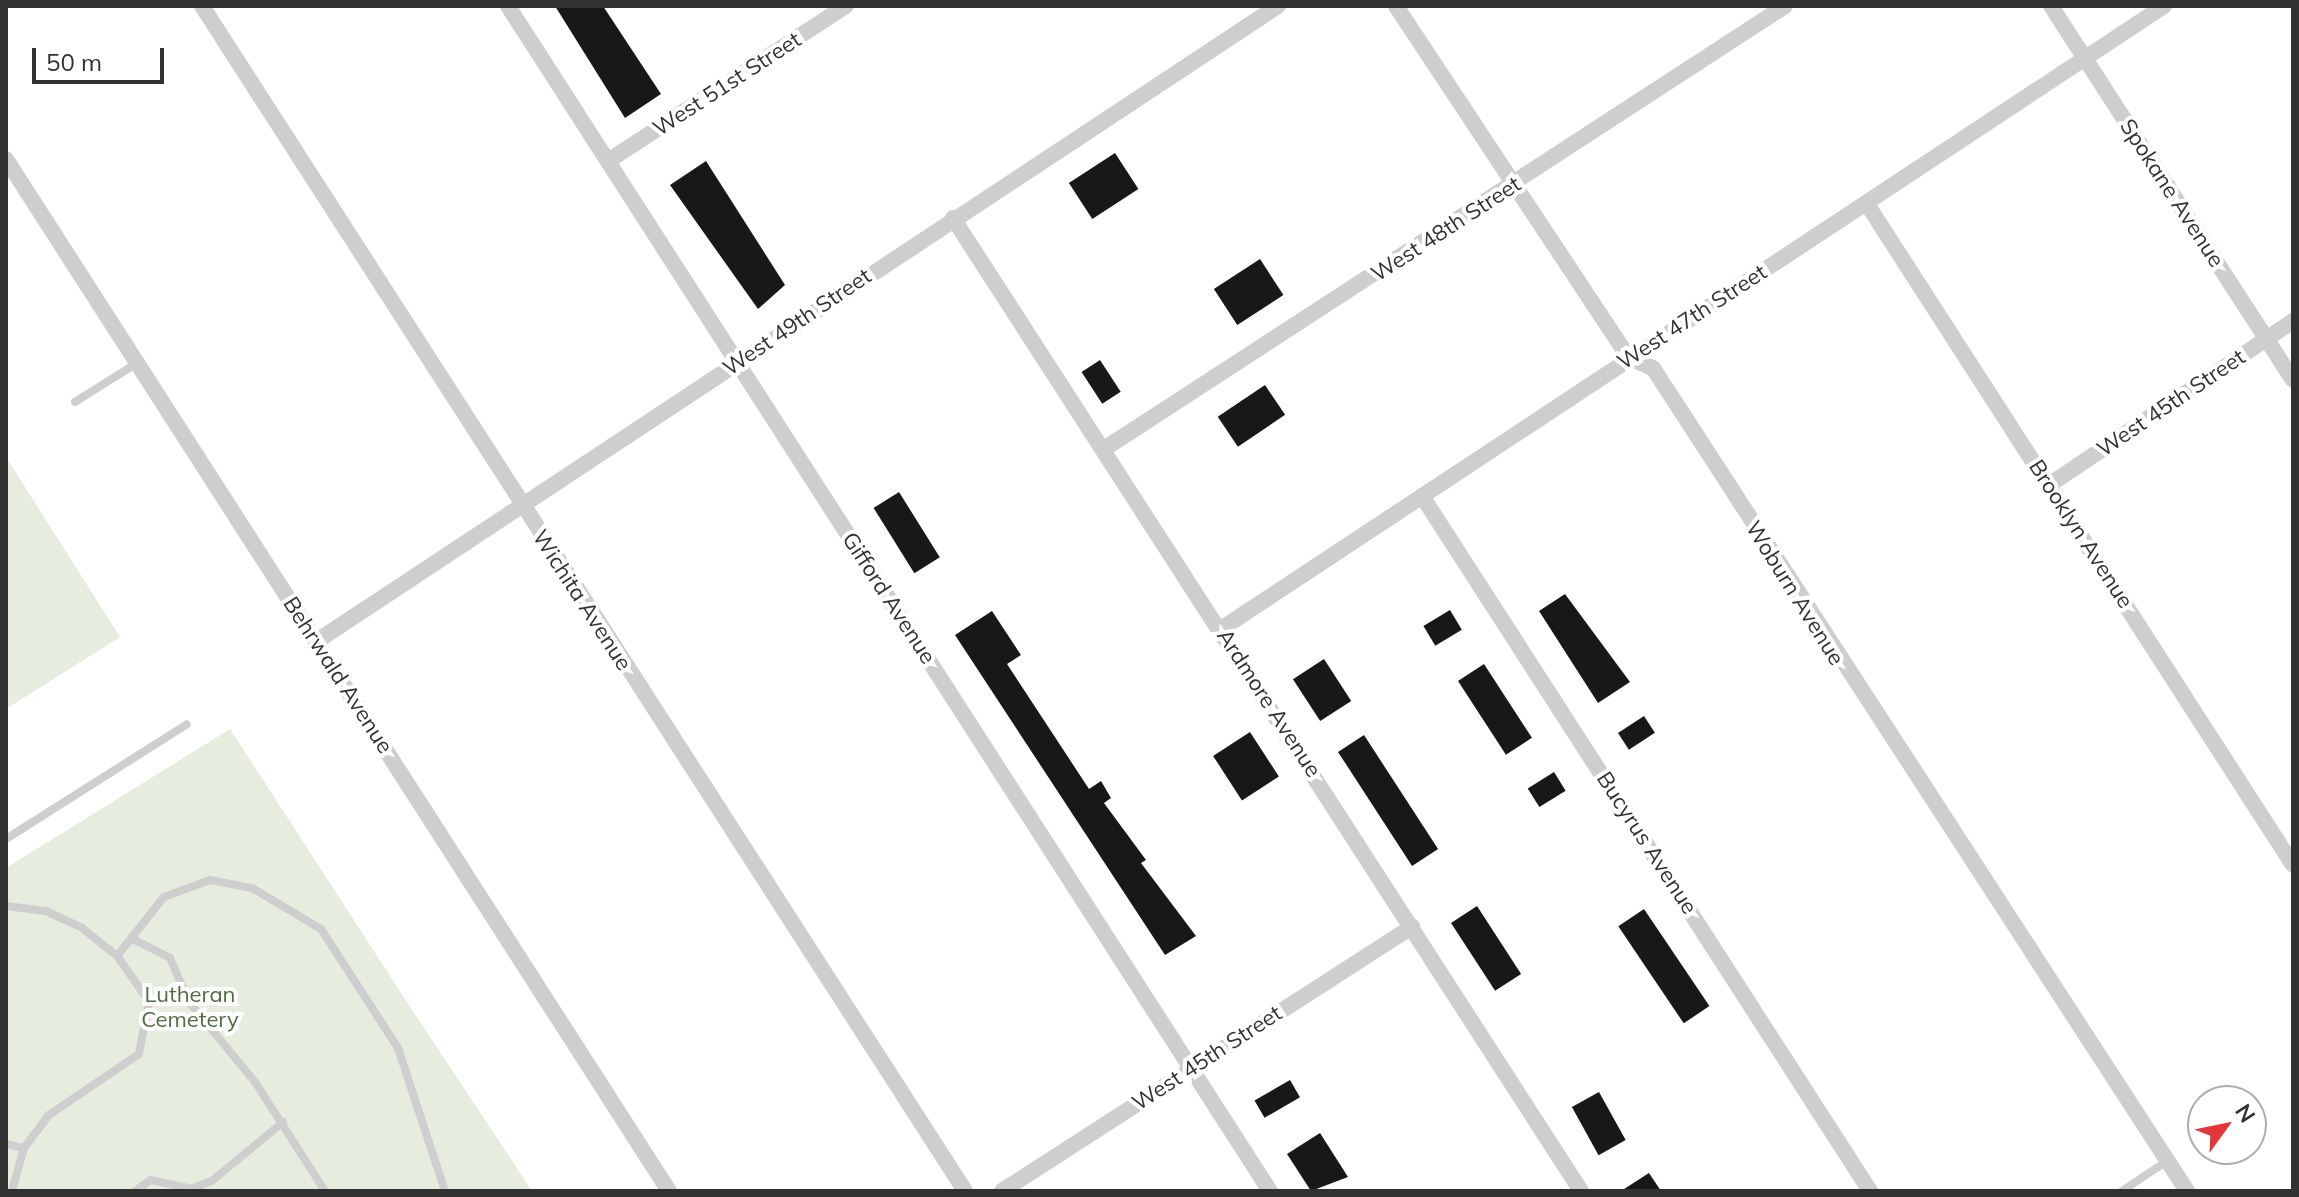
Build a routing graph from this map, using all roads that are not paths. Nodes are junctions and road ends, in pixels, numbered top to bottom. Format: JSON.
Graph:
{"nodes":[{"id":1,"x":202,"y":6,"type":"edge"},
{"id":2,"x":508,"y":6,"type":"edge"},
{"id":3,"x":846,"y":6,"type":"edge"},
{"id":4,"x":1278,"y":6,"type":"edge"},
{"id":5,"x":1396,"y":6,"type":"edge"},
{"id":6,"x":1785,"y":6,"type":"edge"},
{"id":7,"x":2051,"y":6,"type":"edge"},
{"id":8,"x":2164,"y":6,"type":"edge"},
{"id":9,"x":2084,"y":57,"type":"junction"},
{"id":10,"x":6,"y":159,"type":"edge"},
{"id":11,"x":608,"y":161,"type":"junction"},
{"id":12,"x":1513,"y":186,"type":"junction"},
{"id":13,"x":1867,"y":204,"type":"junction"},
{"id":14,"x":953,"y":218,"type":"junction"},
{"id":15,"x":2293,"y":321,"type":"edge"},
{"id":16,"x":2267,"y":338,"type":"junction"},
{"id":17,"x":1629,"y":358,"type":"junction"},
{"id":18,"x":737,"y":361,"type":"junction"},
{"id":19,"x":137,"y":363,"type":"junction"},
{"id":20,"x":2293,"y":380,"type":"edge"},
{"id":21,"x":75,"y":402,"type":"dead end"},
{"id":22,"x":1104,"y":449,"type":"junction"},
{"id":23,"x":2049,"y":485,"type":"junction"},
{"id":24,"x":1422,"y":496,"type":"junction"},
{"id":25,"x":521,"y":507,"type":"junction"},
{"id":26,"x":1221,"y":629,"type":"junction"},
{"id":27,"x":317,"y":641,"type":"junction"},
{"id":28,"x":187,"y":724,"type":"dead end"},
{"id":29,"x":6,"y":839,"type":"edge"},
{"id":30,"x":2293,"y":865,"type":"edge"},
{"id":31,"x":6,"y":906,"type":"edge"},
{"id":32,"x":1412,"y":927,"type":"junction"},
{"id":33,"x":135,"y":940,"type":"junction"},
{"id":34,"x":117,"y":956,"type":"junction"},
{"id":35,"x":149,"y":1001,"type":"junction"},
{"id":36,"x":189,"y":1002,"type":"junction"},
{"id":37,"x":1191,"y":1068,"type":"junction"},
{"id":38,"x":283,"y":1122,"type":"junction"},
{"id":39,"x":6,"y":1144,"type":"edge"},
{"id":40,"x":24,"y":1148,"type":"junction"},
{"id":41,"x":2168,"y":1161,"type":"junction"},
{"id":42,"x":12,"y":1191,"type":"edge"},
{"id":43,"x":135,"y":1191,"type":"edge"},
{"id":44,"x":325,"y":1191,"type":"edge"},
{"id":45,"x":445,"y":1191,"type":"edge"},
{"id":46,"x":669,"y":1191,"type":"edge"},
{"id":47,"x":965,"y":1191,"type":"edge"},
{"id":48,"x":1002,"y":1191,"type":"edge"},
{"id":49,"x":1270,"y":1191,"type":"edge"},
{"id":50,"x":1581,"y":1191,"type":"edge"},
{"id":51,"x":1870,"y":1191,"type":"edge"},
{"id":52,"x":2122,"y":1191,"type":"edge"},
{"id":53,"x":2187,"y":1191,"type":"edge"}],
"edges":[{"from":1,"to":25,"type":"street","name":"Wichita Avenue"},
{"from":2,"to":11,"type":"street","name":"Gifford Avenue"},
{"from":3,"to":11,"type":"street","name":"West 51st Street"},
{"from":4,"to":14,"type":"street","name":"West 49th Street"},
{"from":5,"to":12,"type":"street","name":"Woburn Avenue"},
{"from":6,"to":12,"type":"street","name":"West 48th Street"},
{"from":7,"to":9,"type":"street","name":"Spokane Avenue"},
{"from":8,"to":9,"type":"street","name":"West 47th Street"},
{"from":9,"to":13,"type":"street","name":"West 47th Street"},
{"from":9,"to":16,"type":"street","name":"Spokane Avenue"},
{"from":10,"to":19,"type":"street","name":"Behrwald Avenue"},
{"from":11,"to":18,"type":"street","name":"Gifford Avenue"},
{"from":12,"to":17,"type":"street","name":"Woburn Avenue"},
{"from":12,"to":22,"type":"street","name":"West 48th Street"},
{"from":13,"to":17,"type":"street","name":"West 47th Street"},
{"from":13,"to":23,"type":"street","name":"Brooklyn Avenue"},
{"from":14,"to":18,"type":"street","name":"West 49th Street"},
{"from":14,"to":22,"type":"street","name":"Ardmore Avenue"},
{"from":15,"to":16,"type":"street","name":"West 45th Street"},
{"from":16,"to":20,"type":"street","name":"Spokane Avenue"},
{"from":16,"to":23,"type":"street","name":"West 45th Street"},
{"from":17,"to":24,"type":"street","name":"West 47th Street"},
{"from":17,"to":41,"type":"street","name":"Woburn Avenue"},
{"from":18,"to":25,"type":"street","name":"West 49th Street"},
{"from":18,"to":37,"type":"street","name":"Gifford Avenue"},
{"from":19,"to":21,"type":"lane"},
{"from":19,"to":27,"type":"street","name":"Behrwald Avenue"},
{"from":22,"to":26,"type":"street","name":"Ardmore Avenue"},
{"from":23,"to":30,"type":"street","name":"Brooklyn Avenue"},
{"from":24,"to":26,"type":"street","name":"West 47th Street"},
{"from":24,"to":51,"type":"street","name":"Bucyrus Avenue"},
{"from":25,"to":27,"type":"street","name":"West 49th Street"},
{"from":25,"to":47,"type":"street","name":"Wichita Avenue"},
{"from":26,"to":32,"type":"street","name":"Ardmore Avenue"},
{"from":27,"to":46,"type":"street","name":"Behrwald Avenue"},
{"from":28,"to":29,"type":"lane"},
{"from":31,"to":34,"type":"lane"},
{"from":32,"to":37,"type":"street","name":"West 45th Street"},
{"from":32,"to":50,"type":"street","name":"Ardmore Avenue"},
{"from":33,"to":34,"type":"lane"},
{"from":33,"to":36,"type":"lane"},
{"from":33,"to":45,"type":"lane"},
{"from":34,"to":35,"type":"lane"},
{"from":35,"to":36,"type":"lane"},
{"from":35,"to":40,"type":"lane"},
{"from":36,"to":38,"type":"lane"},
{"from":37,"to":48,"type":"street","name":"West 45th Street"},
{"from":37,"to":49,"type":"street","name":"Gifford Avenue"},
{"from":38,"to":43,"type":"lane"},
{"from":38,"to":44,"type":"lane"},
{"from":39,"to":40,"type":"lane"},
{"from":40,"to":42,"type":"lane"},
{"from":41,"to":52,"type":"lane"},
{"from":41,"to":53,"type":"street","name":"Woburn Avenue"}]}
